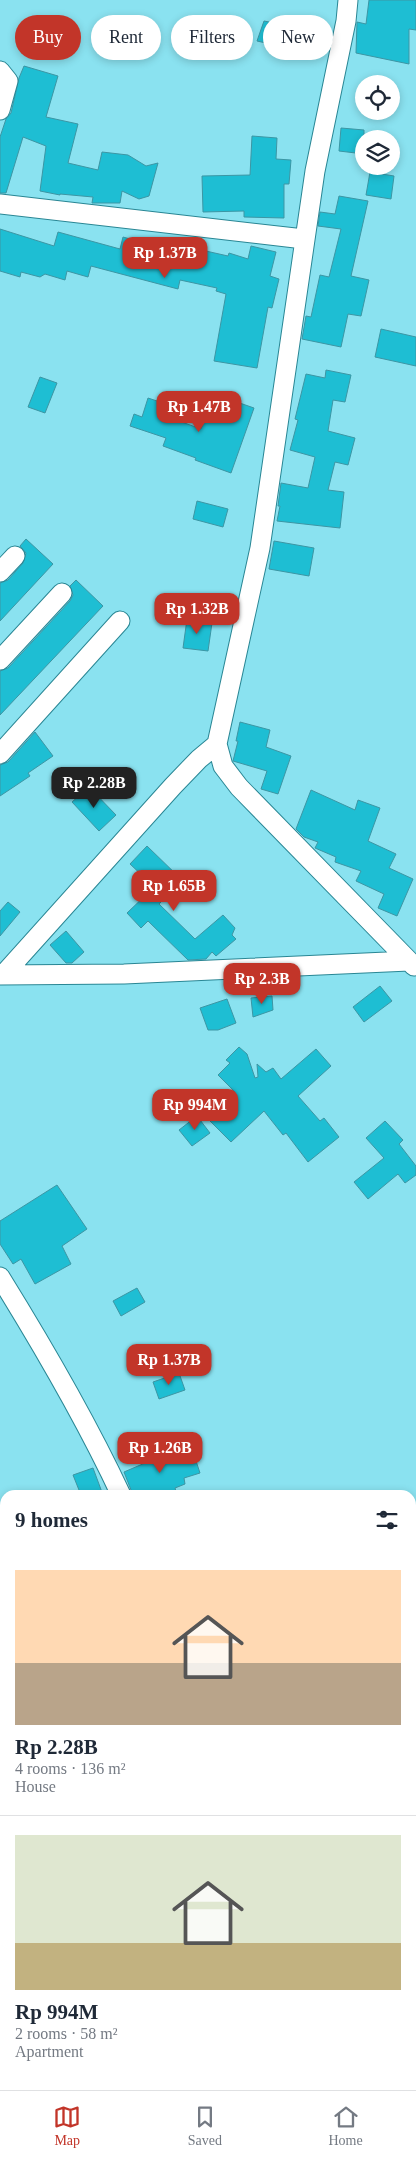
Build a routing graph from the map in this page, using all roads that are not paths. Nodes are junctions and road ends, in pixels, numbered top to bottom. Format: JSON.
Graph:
{"nodes":[{"id":1,"x":348,"y":0,"type":"edge"},
{"id":2,"x":0,"y":71,"type":"edge"},
{"id":3,"x":0,"y":110,"type":"edge"},
{"id":4,"x":0,"y":204,"type":"edge"},
{"id":5,"x":304,"y":239,"type":"junction"},
{"id":6,"x":15,"y":556,"type":"dead end"},
{"id":7,"x":0,"y":572,"type":"edge"},
{"id":8,"x":62,"y":593,"type":"dead end"},
{"id":9,"x":120,"y":621,"type":"dead end"},
{"id":10,"x":0,"y":660,"type":"edge"},
{"id":11,"x":217,"y":744,"type":"junction"},
{"id":12,"x":0,"y":754,"type":"edge"},
{"id":13,"x":412,"y":965,"type":"edge"},
{"id":14,"x":2,"y":974,"type":"edge"},
{"id":15,"x":0,"y":1277,"type":"edge"},
{"id":16,"x":119,"y":1490,"type":"edge"}],
"edges":[{"from":1,"to":5,"type":"street"},
{"from":2,"to":3,"type":"street"},
{"from":4,"to":5,"type":"street"},
{"from":5,"to":11,"type":"street"},
{"from":6,"to":7,"type":"street"},
{"from":8,"to":10,"type":"street"},
{"from":9,"to":12,"type":"street"},
{"from":11,"to":13,"type":"street"},
{"from":11,"to":14,"type":"street"},
{"from":13,"to":14,"type":"street"},
{"from":15,"to":16,"type":"street"}]}
